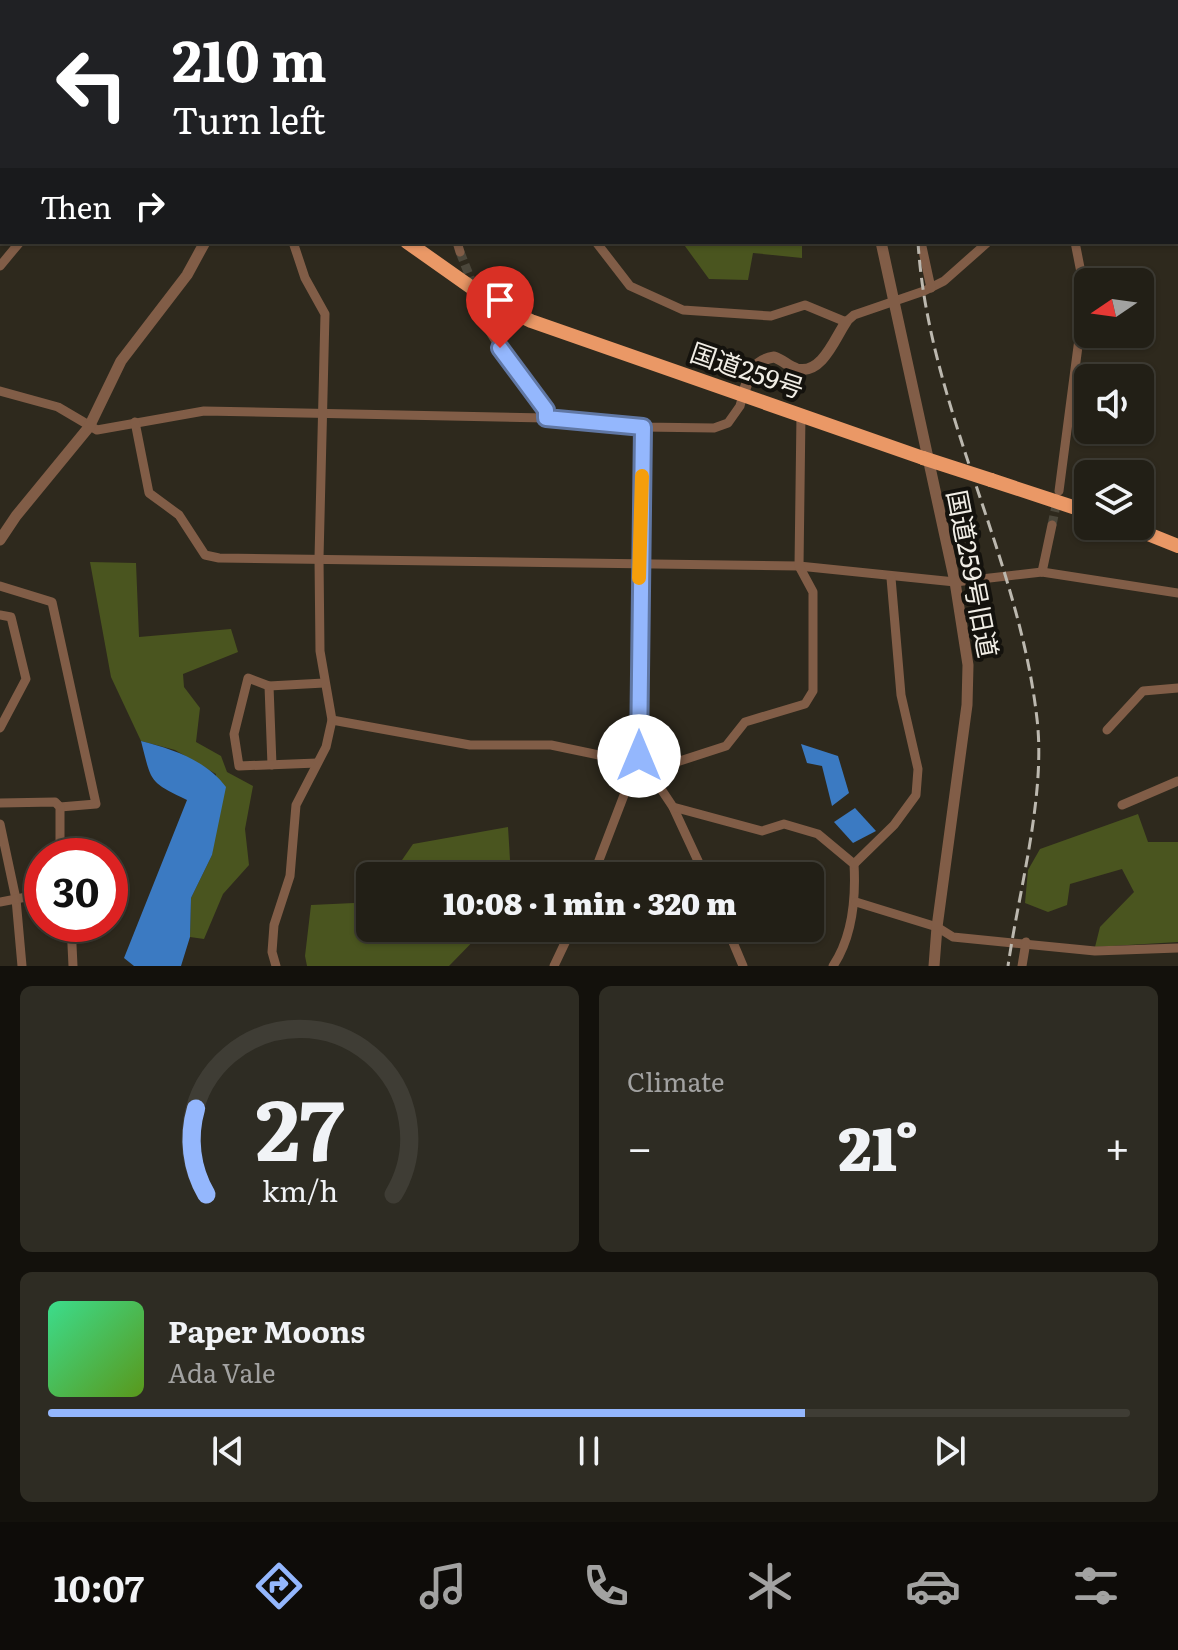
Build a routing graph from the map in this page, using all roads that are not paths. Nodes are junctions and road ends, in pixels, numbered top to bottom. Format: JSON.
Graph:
{"nodes":[{"id":1,"x":18,"y":244,"type":"edge"},
{"id":2,"x":204,"y":244,"type":"edge"},
{"id":3,"x":294,"y":244,"type":"edge"},
{"id":4,"x":410,"y":244,"type":"edge"},
{"id":5,"x":598,"y":244,"type":"edge"},
{"id":6,"x":882,"y":244,"type":"edge"},
{"id":7,"x":921,"y":244,"type":"edge"},
{"id":8,"x":986,"y":244,"type":"edge"},
{"id":9,"x":1075,"y":244,"type":"edge"},
{"id":10,"x":0,"y":266,"type":"edge"},
{"id":11,"x":931,"y":288,"type":"junction"},
{"id":12,"x":896,"y":301,"type":"junction"},
{"id":13,"x":481,"y":308,"type":"dead end"},
{"id":14,"x":846,"y":322,"type":"junction"},
{"id":15,"x":0,"y":391,"type":"edge"},
{"id":16,"x":743,"y":395,"type":"junction"},
{"id":17,"x":801,"y":414,"type":"junction"},
{"id":18,"x":323,"y":415,"type":"junction"},
{"id":19,"x":546,"y":418,"type":"junction"},
{"id":20,"x":135,"y":422,"type":"junction"},
{"id":21,"x":89,"y":427,"type":"junction"},
{"id":22,"x":643,"y":427,"type":"junction"},
{"id":23,"x":1059,"y":491,"type":"tunnel mouth"},
{"id":24,"x":1074,"y":507,"type":"edge"},
{"id":25,"x":1052,"y":525,"type":"tunnel mouth"},
{"id":26,"x":1154,"y":536,"type":"edge"},
{"id":27,"x":0,"y":540,"type":"edge"},
{"id":28,"x":1178,"y":546,"type":"edge"},
{"id":29,"x":319,"y":558,"type":"junction"},
{"id":30,"x":640,"y":563,"type":"junction"},
{"id":31,"x":799,"y":566,"type":"junction"},
{"id":32,"x":1042,"y":572,"type":"junction"},
{"id":33,"x":891,"y":578,"type":"junction"},
{"id":34,"x":955,"y":582,"type":"junction"},
{"id":35,"x":0,"y":586,"type":"edge"},
{"id":36,"x":1178,"y":593,"type":"edge"},
{"id":37,"x":0,"y":615,"type":"edge"},
{"id":38,"x":324,"y":683,"type":"junction"},
{"id":39,"x":269,"y":686,"type":"junction"},
{"id":40,"x":1178,"y":688,"type":"edge"},
{"id":41,"x":332,"y":720,"type":"junction"},
{"id":42,"x":0,"y":728,"type":"edge"},
{"id":43,"x":1107,"y":730,"type":"dead end"},
{"id":44,"x":638,"y":759,"type":"junction"},
{"id":45,"x":317,"y":763,"type":"junction"},
{"id":46,"x":272,"y":765,"type":"junction"},
{"id":47,"x":649,"y":771,"type":"junction"},
{"id":48,"x":1178,"y":781,"type":"edge"},
{"id":49,"x":0,"y":803,"type":"edge"},
{"id":50,"x":1122,"y":805,"type":"dead end"},
{"id":51,"x":60,"y":807,"type":"junction"},
{"id":52,"x":673,"y":807,"type":"junction"},
{"id":53,"x":0,"y":824,"type":"edge"},
{"id":54,"x":60,"y":838,"type":"edge"},
{"id":55,"x":598,"y":862,"type":"edge"},
{"id":56,"x":699,"y":862,"type":"edge"},
{"id":57,"x":854,"y":864,"type":"junction"},
{"id":58,"x":24,"y":897,"type":"edge"},
{"id":59,"x":16,"y":899,"type":"junction"},
{"id":60,"x":0,"y":902,"type":"edge"},
{"id":61,"x":856,"y":902,"type":"junction"},
{"id":62,"x":937,"y":927,"type":"junction"},
{"id":63,"x":72,"y":942,"type":"edge"},
{"id":64,"x":566,"y":942,"type":"edge"},
{"id":65,"x":733,"y":942,"type":"edge"},
{"id":66,"x":1026,"y":942,"type":"junction"},
{"id":67,"x":1178,"y":948,"type":"edge"},
{"id":68,"x":22,"y":966,"type":"edge"},
{"id":69,"x":73,"y":966,"type":"edge"},
{"id":70,"x":276,"y":966,"type":"edge"},
{"id":71,"x":554,"y":966,"type":"edge"},
{"id":72,"x":743,"y":966,"type":"edge"},
{"id":73,"x":833,"y":966,"type":"edge"},
{"id":74,"x":934,"y":966,"type":"edge"},
{"id":75,"x":1022,"y":966,"type":"edge"}],
"edges":[{"from":1,"to":10,"type":"street"},
{"from":2,"to":21,"type":"street"},
{"from":3,"to":18,"type":"street"},
{"from":4,"to":16,"type":"highway","name":"国道259号"},
{"from":5,"to":14,"type":"street"},
{"from":6,"to":12,"type":"street","name":"国道259号旧道"},
{"from":7,"to":11,"type":"street"},
{"from":8,"to":11,"type":"street"},
{"from":9,"to":23,"type":"street"},
{"from":11,"to":12,"type":"street"},
{"from":12,"to":14,"type":"street"},
{"from":12,"to":34,"type":"street","name":"国道259号旧道"},
{"from":13,"to":19,"type":"street"},
{"from":14,"to":16,"type":"street"},
{"from":15,"to":21,"type":"street"},
{"from":16,"to":17,"type":"highway","name":"国道259号"},
{"from":16,"to":22,"type":"street"},
{"from":17,"to":24,"type":"highway","name":"国道259号","bridge":true},
{"from":17,"to":31,"type":"street"},
{"from":18,"to":19,"type":"street"},
{"from":18,"to":20,"type":"street"},
{"from":18,"to":29,"type":"street"},
{"from":19,"to":22,"type":"street"},
{"from":20,"to":21,"type":"street"},
{"from":20,"to":29,"type":"street"},
{"from":21,"to":27,"type":"street"},
{"from":22,"to":30,"type":"street"},
{"from":25,"to":32,"type":"street"},
{"from":26,"to":28,"type":"highway"},
{"from":29,"to":30,"type":"street"},
{"from":29,"to":38,"type":"street"},
{"from":30,"to":31,"type":"street"},
{"from":30,"to":44,"type":"street"},
{"from":31,"to":33,"type":"street"},
{"from":31,"to":47,"type":"street"},
{"from":32,"to":34,"type":"street"},
{"from":32,"to":36,"type":"street"},
{"from":33,"to":34,"type":"street"},
{"from":33,"to":57,"type":"street"},
{"from":34,"to":62,"type":"street","name":"国道259号旧道"},
{"from":35,"to":51,"type":"street"},
{"from":37,"to":42,"type":"street"},
{"from":38,"to":39,"type":"street"},
{"from":38,"to":41,"type":"street"},
{"from":39,"to":46,"type":"street"},
{"from":39,"to":46,"type":"street"},
{"from":40,"to":43,"type":"street"},
{"from":41,"to":44,"type":"street"},
{"from":41,"to":45,"type":"street"},
{"from":44,"to":47,"type":"street"},
{"from":44,"to":55,"type":"street"},
{"from":45,"to":46,"type":"street"},
{"from":45,"to":70,"type":"street"},
{"from":47,"to":52,"type":"street"},
{"from":48,"to":50,"type":"street"},
{"from":49,"to":51,"type":"street"},
{"from":51,"to":54,"type":"street"},
{"from":52,"to":56,"type":"street"},
{"from":52,"to":57,"type":"street"},
{"from":53,"to":59,"type":"street"},
{"from":57,"to":61,"type":"street"},
{"from":58,"to":59,"type":"street"},
{"from":59,"to":60,"type":"street"},
{"from":59,"to":68,"type":"street"},
{"from":61,"to":62,"type":"street"},
{"from":61,"to":73,"type":"street"},
{"from":62,"to":66,"type":"street"},
{"from":62,"to":74,"type":"street","name":"国道259号旧道"},
{"from":63,"to":69,"type":"street"},
{"from":64,"to":71,"type":"street"},
{"from":65,"to":72,"type":"street"},
{"from":66,"to":67,"type":"street"},
{"from":66,"to":75,"type":"street"}]}
